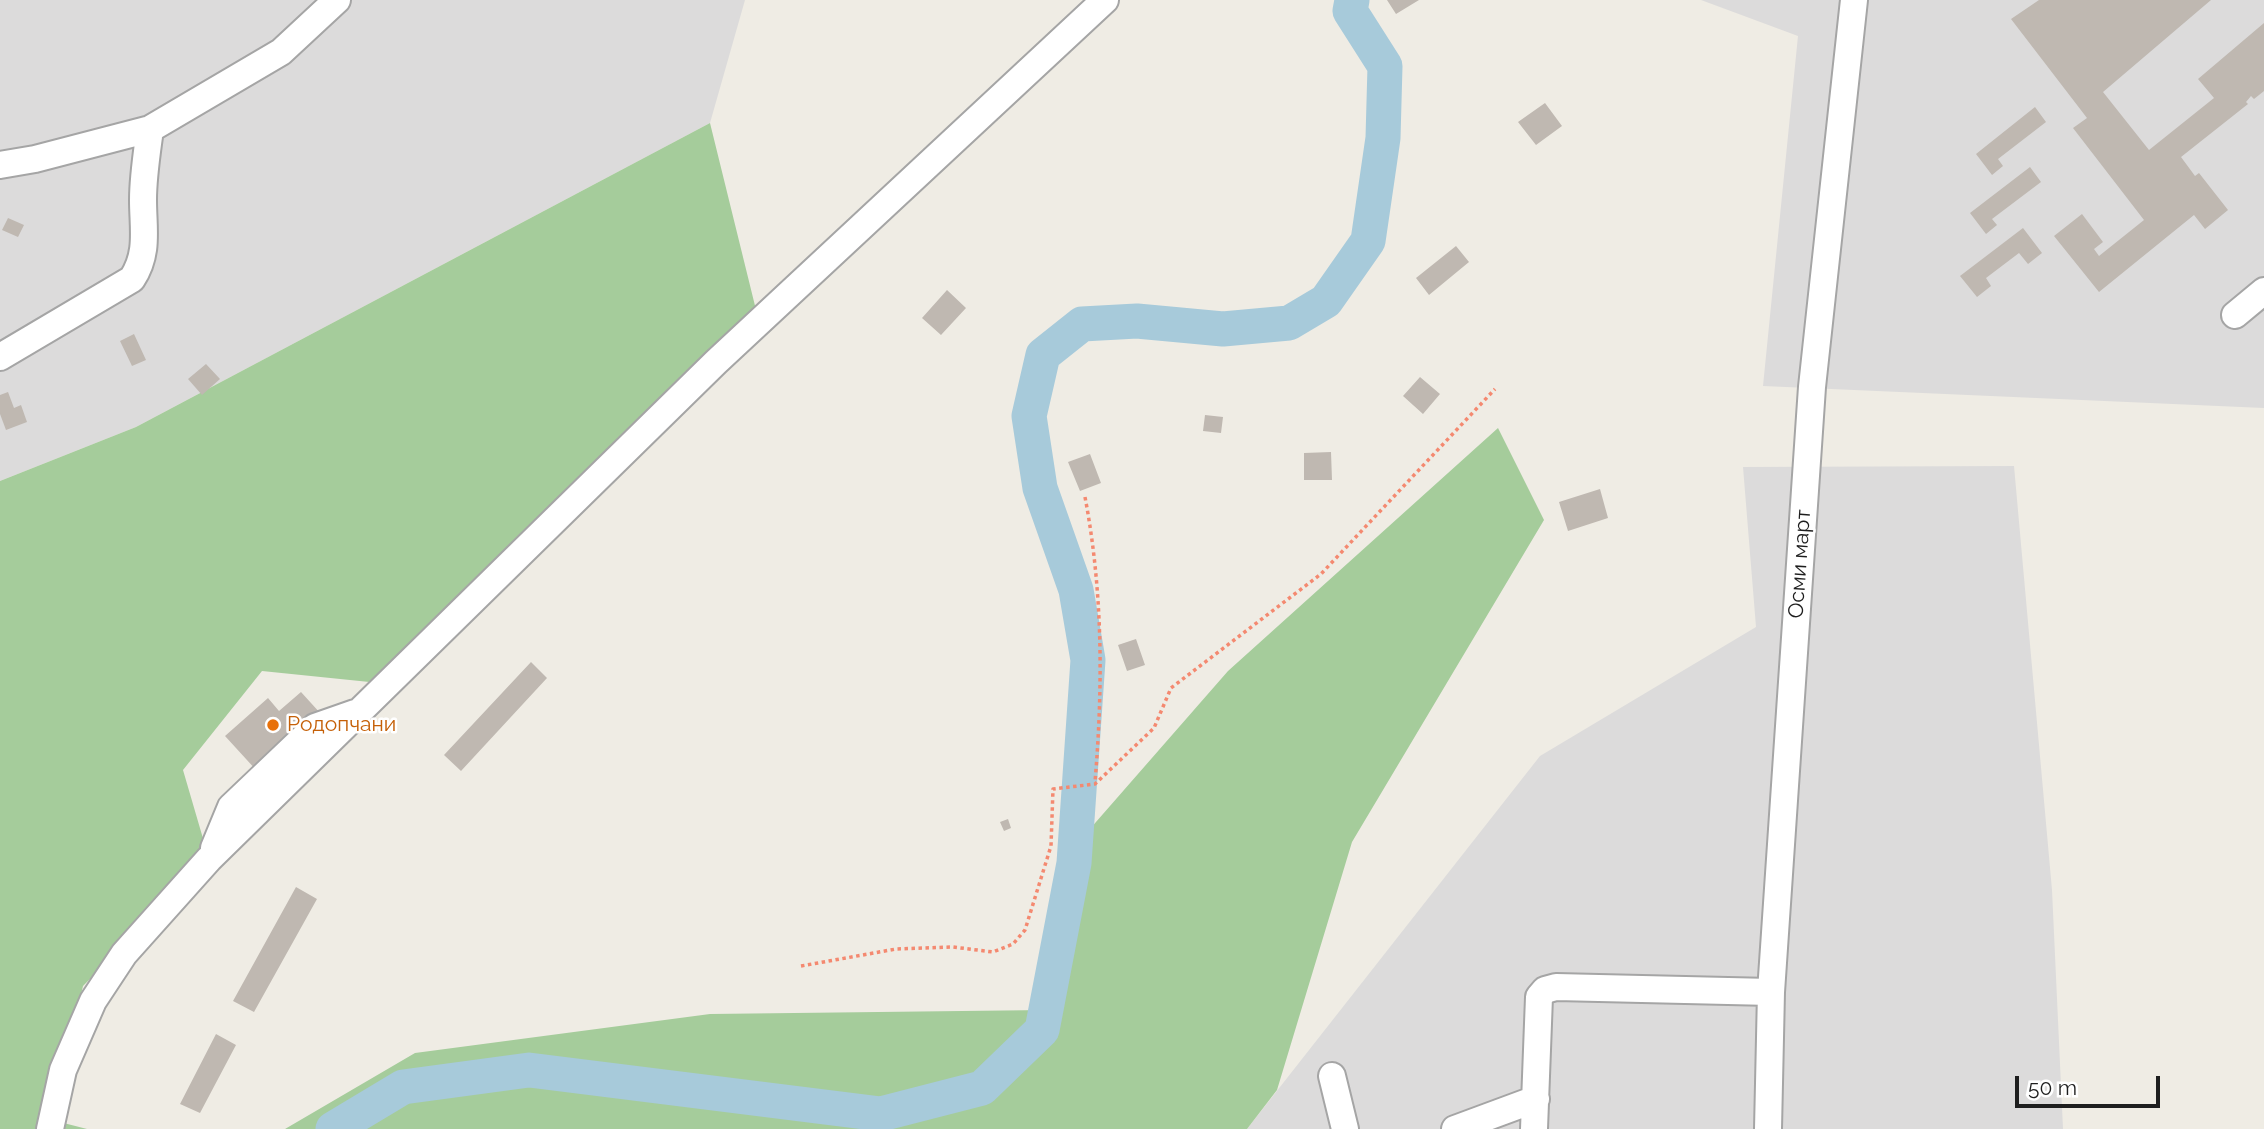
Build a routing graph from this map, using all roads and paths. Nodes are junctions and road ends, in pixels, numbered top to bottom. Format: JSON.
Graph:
{"nodes":[{"id":1,"x":337,"y":0,"type":"edge"},
{"id":2,"x":1105,"y":0,"type":"edge"},
{"id":3,"x":1854,"y":0,"type":"edge"},
{"id":4,"x":150,"y":129,"type":"junction"},
{"id":5,"x":0,"y":165,"type":"edge"},
{"id":6,"x":2264,"y":291,"type":"edge"},
{"id":7,"x":2235,"y":315,"type":"dead end"},
{"id":8,"x":0,"y":357,"type":"edge"},
{"id":9,"x":1495,"y":389,"type":"dead end"},
{"id":10,"x":1085,"y":497,"type":"dead end"},
{"id":11,"x":1095,"y":784,"type":"junction"},
{"id":12,"x":801,"y":966,"type":"dead end"},
{"id":13,"x":1771,"y":992,"type":"junction"},
{"id":14,"x":1332,"y":1076,"type":"dead end"},
{"id":15,"x":1536,"y":1099,"type":"junction"},
{"id":16,"x":50,"y":1129,"type":"edge"},
{"id":17,"x":1345,"y":1129,"type":"edge"},
{"id":18,"x":1455,"y":1129,"type":"edge"},
{"id":19,"x":1534,"y":1129,"type":"edge"},
{"id":20,"x":1768,"y":1129,"type":"edge"}],
"edges":[{"from":1,"to":4,"type":"street"},
{"from":2,"to":16,"type":"street"},
{"from":3,"to":13,"type":"street","name":"Осми март"},
{"from":4,"to":5,"type":"street"},
{"from":4,"to":8,"type":"street"},
{"from":6,"to":7,"type":"street"},
{"from":9,"to":11,"type":"path"},
{"from":10,"to":11,"type":"path"},
{"from":11,"to":12,"type":"path"},
{"from":13,"to":15,"type":"street"},
{"from":13,"to":20,"type":"street","name":"Осми март"},
{"from":14,"to":17,"type":"street"},
{"from":15,"to":18,"type":"street"},
{"from":15,"to":19,"type":"street"}]}
